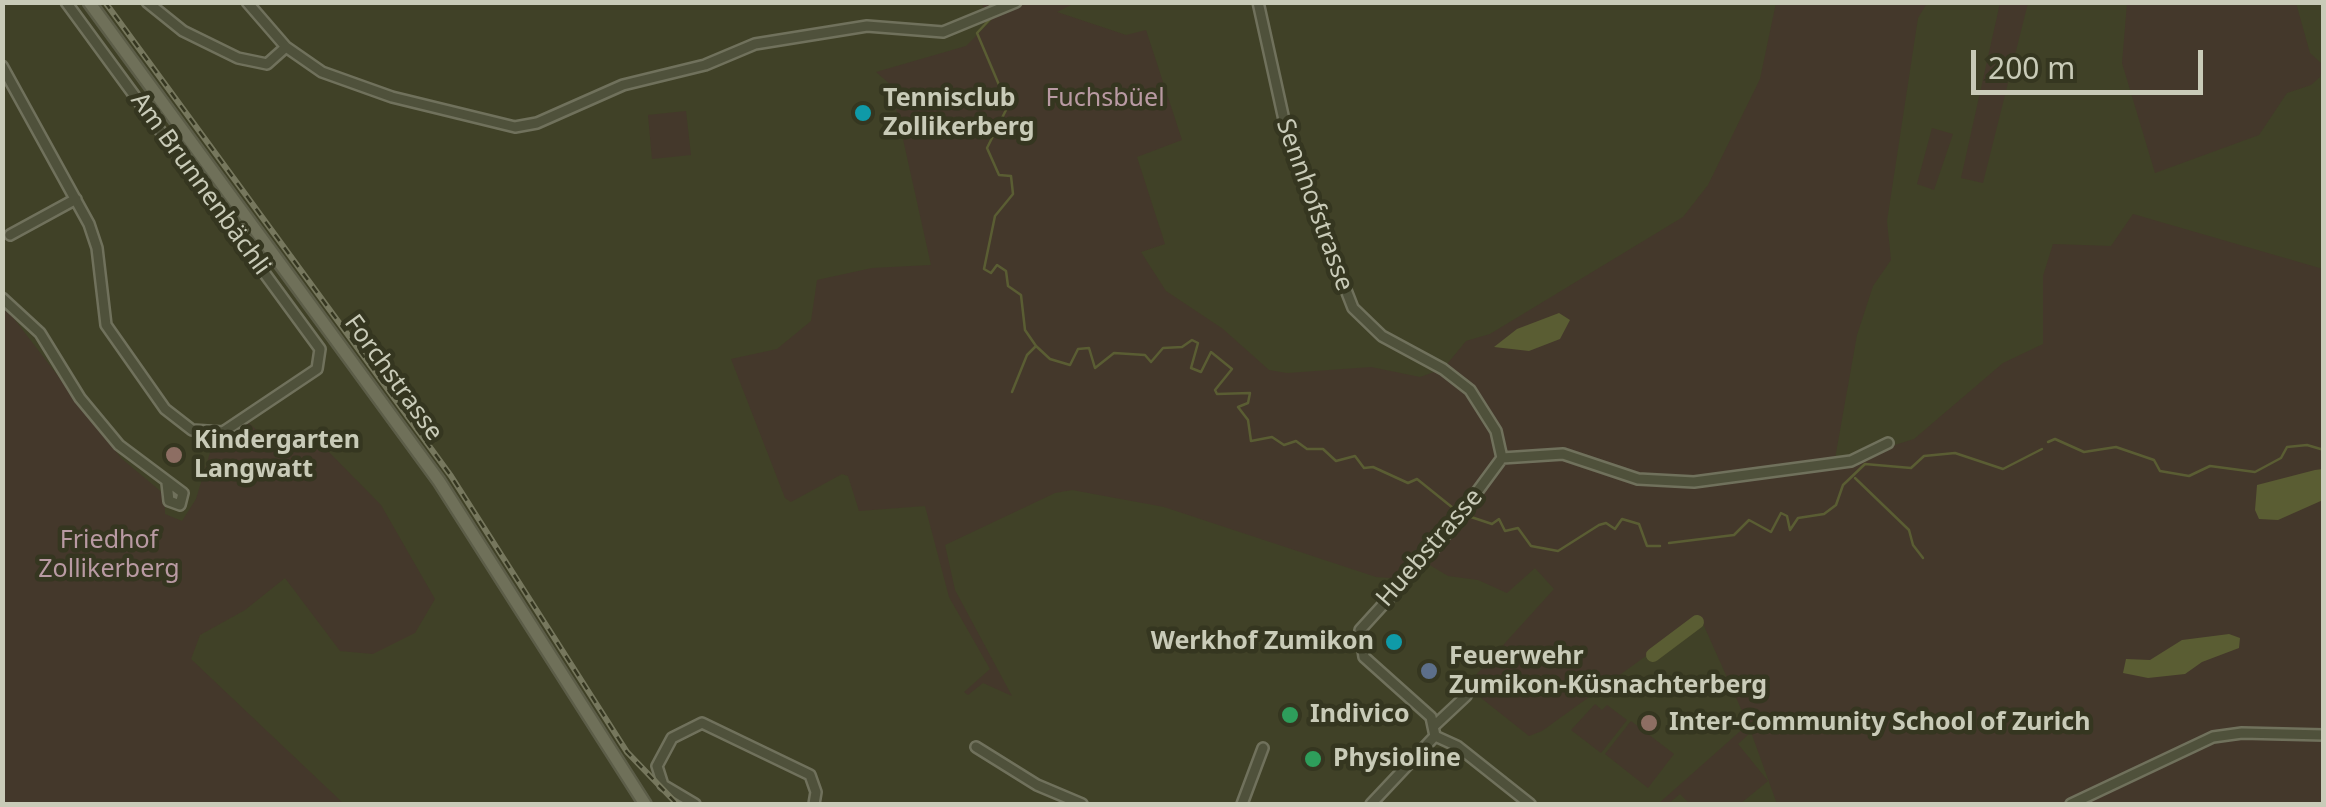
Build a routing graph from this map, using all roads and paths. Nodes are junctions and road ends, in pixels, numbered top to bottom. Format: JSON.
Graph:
{"nodes":[{"id":1,"x":66,"y":2,"type":"edge"},
{"id":2,"x":89,"y":2,"type":"edge"},
{"id":3,"x":147,"y":2,"type":"edge"},
{"id":4,"x":247,"y":2,"type":"edge"},
{"id":5,"x":1016,"y":2,"type":"edge"},
{"id":6,"x":1258,"y":2,"type":"edge"},
{"id":7,"x":286,"y":47,"type":"junction"},
{"id":8,"x":2,"y":66,"type":"edge"},
{"id":9,"x":76,"y":199,"type":"junction"},
{"id":10,"x":10,"y":234,"type":"dead end"},
{"id":11,"x":2,"y":298,"type":"edge"},
{"id":12,"x":1888,"y":444,"type":"dead end"},
{"id":13,"x":1502,"y":458,"type":"junction"},
{"id":14,"x":167,"y":482,"type":"dead end"},
{"id":15,"x":1466,"y":696,"type":"dead end"},
{"id":16,"x":1435,"y":731,"type":"junction"},
{"id":17,"x":2324,"y":734,"type":"edge"},
{"id":18,"x":976,"y":747,"type":"dead end"},
{"id":19,"x":1263,"y":748,"type":"dead end"},
{"id":20,"x":642,"y":801,"type":"edge"},
{"id":21,"x":695,"y":804,"type":"edge"},
{"id":22,"x":814,"y":804,"type":"edge"},
{"id":23,"x":1082,"y":804,"type":"edge"},
{"id":24,"x":1242,"y":804,"type":"edge"},
{"id":25,"x":1371,"y":804,"type":"edge"},
{"id":26,"x":1530,"y":804,"type":"edge"},
{"id":27,"x":2070,"y":804,"type":"edge"}],
"edges":[{"from":1,"to":9,"type":"street","name":"Am Brunnenbächli"},
{"from":2,"to":20,"type":"main road","name":"Forchstrasse"},
{"from":3,"to":7,"type":"street"},
{"from":4,"to":7,"type":"street"},
{"from":5,"to":7,"type":"street"},
{"from":6,"to":13,"type":"street","name":"Sennhofstrasse"},
{"from":8,"to":9,"type":"street"},
{"from":9,"to":10,"type":"street"},
{"from":11,"to":14,"type":"street"},
{"from":12,"to":13,"type":"street"},
{"from":13,"to":16,"type":"street","name":"Huebstrasse"},
{"from":15,"to":16,"type":"street"},
{"from":16,"to":25,"type":"street"},
{"from":16,"to":26,"type":"street"},
{"from":17,"to":27,"type":"street"},
{"from":18,"to":23,"type":"street"},
{"from":19,"to":24,"type":"street"},
{"from":21,"to":22,"type":"street"}]}
